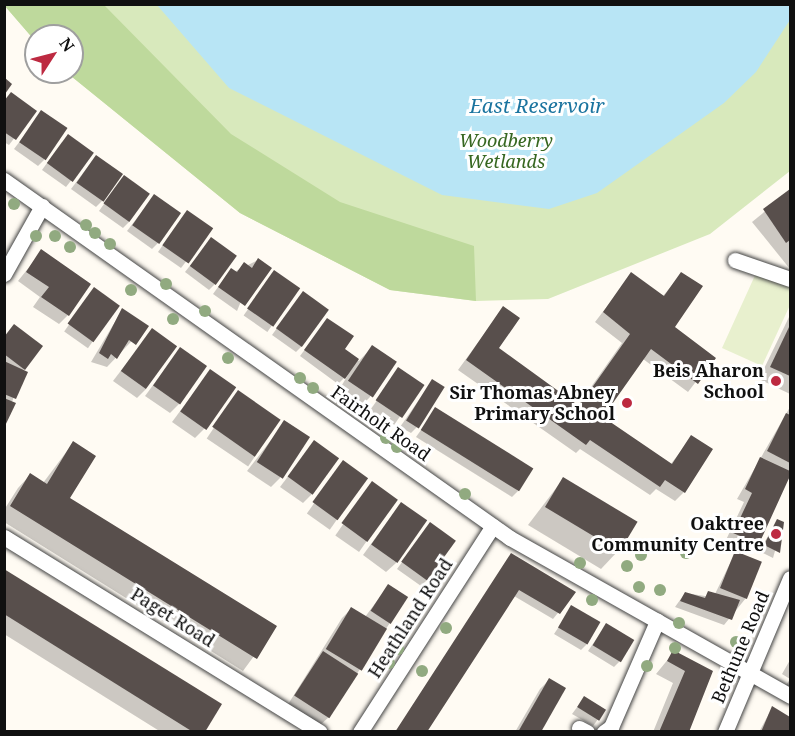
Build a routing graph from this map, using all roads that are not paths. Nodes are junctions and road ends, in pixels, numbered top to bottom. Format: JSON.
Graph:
{"nodes":[{"id":1,"x":4,"y":180,"type":"edge"},
{"id":2,"x":42,"y":206,"type":"junction"},
{"id":3,"x":735,"y":261,"type":"dead end"},
{"id":4,"x":4,"y":274,"type":"edge"},
{"id":5,"x":790,"y":279,"type":"edge"},
{"id":6,"x":493,"y":526,"type":"junction"},
{"id":7,"x":4,"y":537,"type":"edge"},
{"id":8,"x":790,"y":578,"type":"edge"},
{"id":9,"x":657,"y":621,"type":"junction"},
{"id":10,"x":750,"y":673,"type":"junction"},
{"id":11,"x":790,"y":696,"type":"edge"},
{"id":12,"x":320,"y":732,"type":"edge"},
{"id":13,"x":360,"y":732,"type":"edge"},
{"id":14,"x":604,"y":732,"type":"edge"},
{"id":15,"x":725,"y":732,"type":"edge"}],
"edges":[{"from":1,"to":2,"type":"street","name":"Fairholt Road"},
{"from":2,"to":4,"type":"street"},
{"from":2,"to":6,"type":"street","name":"Fairholt Road"},
{"from":3,"to":5,"type":"street"},
{"from":6,"to":9,"type":"street","name":"Fairholt Road"},
{"from":6,"to":13,"type":"street","name":"Heathland Road"},
{"from":7,"to":12,"type":"street","name":"Paget Road"},
{"from":8,"to":10,"type":"street","name":"Bethune Road"},
{"from":9,"to":10,"type":"street","name":"Fairholt Road"},
{"from":9,"to":14,"type":"street"},
{"from":10,"to":11,"type":"street","name":"Fairholt Road"},
{"from":10,"to":15,"type":"street","name":"Bethune Road"}]}
